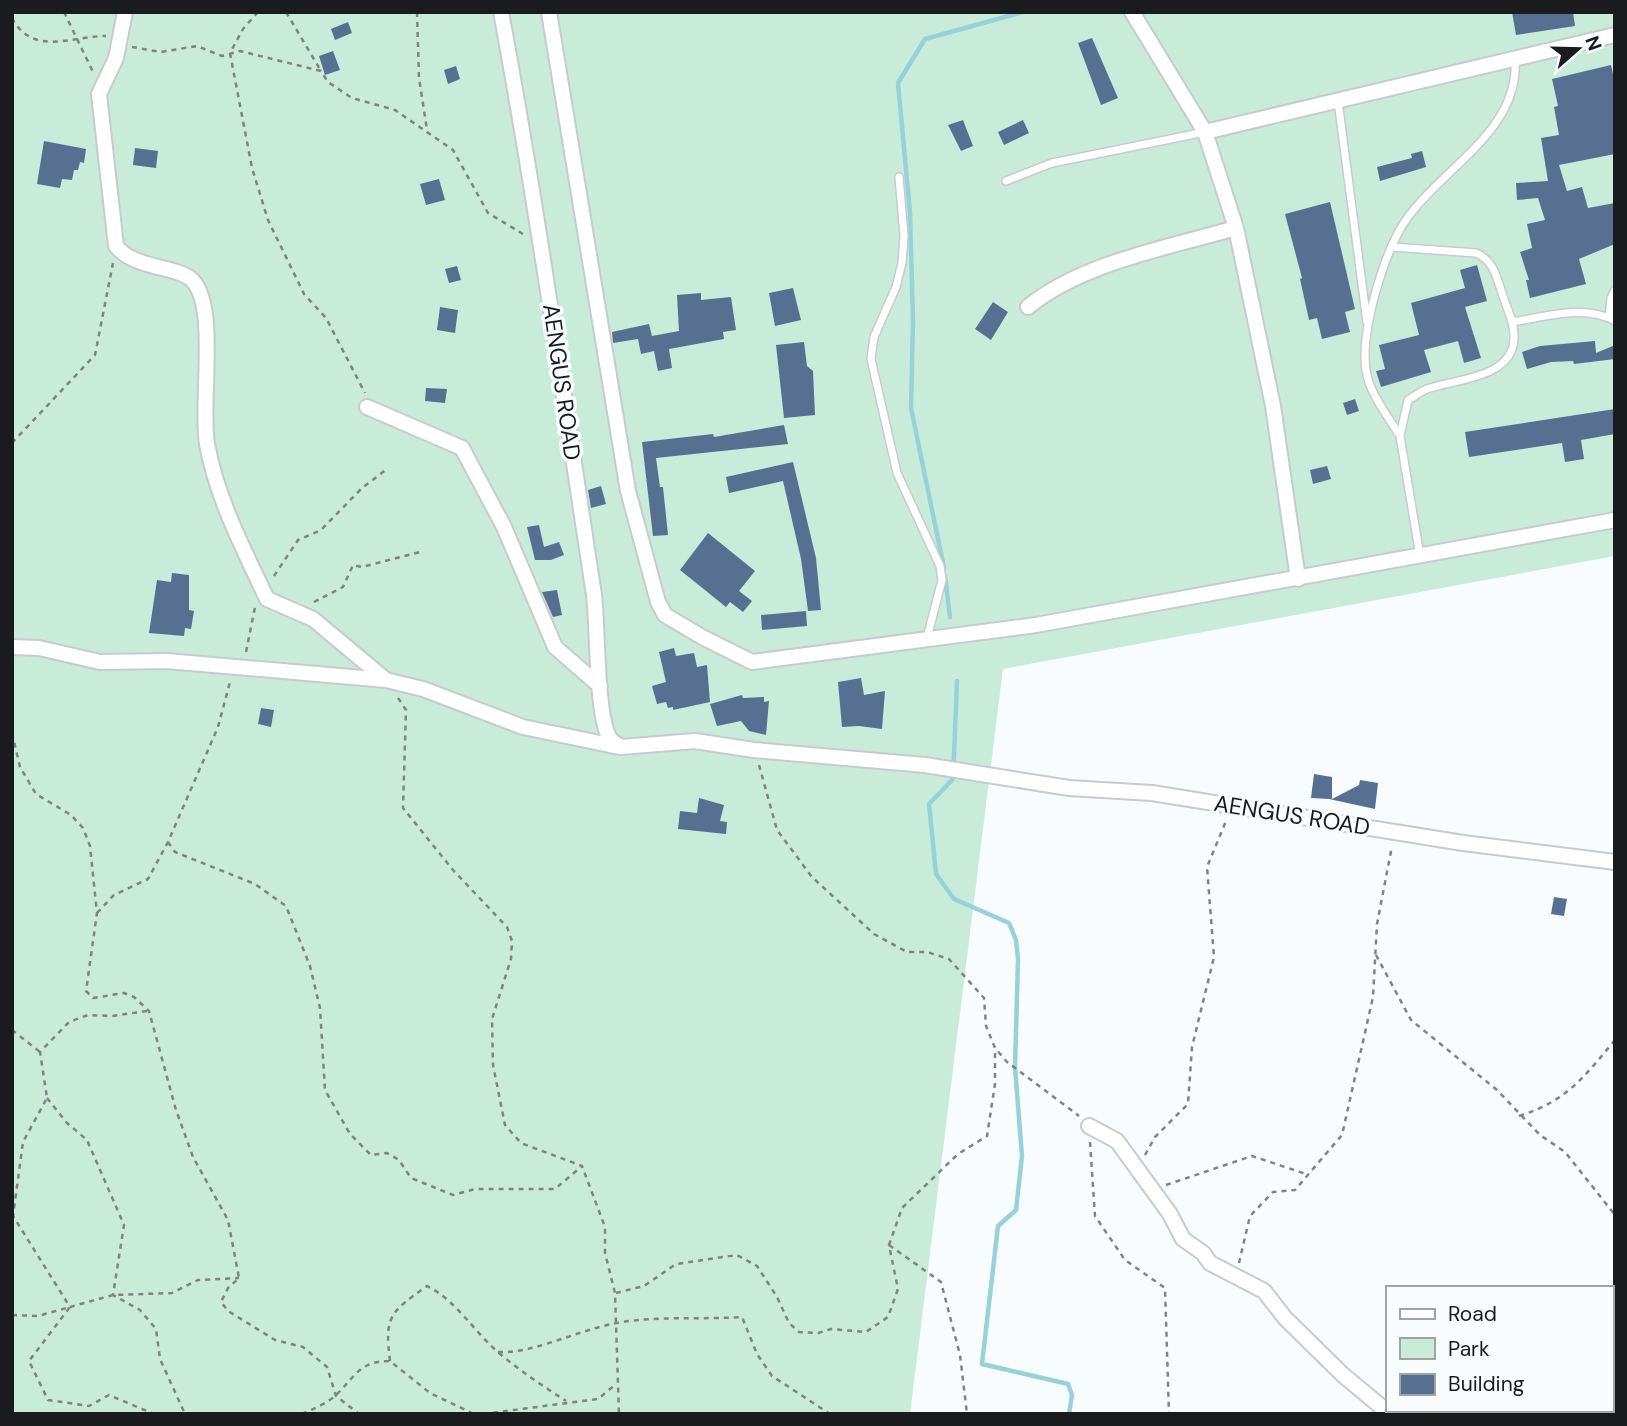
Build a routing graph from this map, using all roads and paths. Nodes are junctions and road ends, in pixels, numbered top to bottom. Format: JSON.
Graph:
{"nodes":[{"id":1,"x":64,"y":12,"type":"edge"},
{"id":2,"x":125,"y":12,"type":"edge"},
{"id":3,"x":258,"y":12,"type":"edge"},
{"id":4,"x":286,"y":12,"type":"edge"},
{"id":5,"x":417,"y":12,"type":"edge"},
{"id":6,"x":501,"y":12,"type":"edge"},
{"id":7,"x":549,"y":12,"type":"edge"},
{"id":8,"x":1132,"y":12,"type":"edge"},
{"id":9,"x":12,"y":18,"type":"edge"},
{"id":10,"x":1615,"y":35,"type":"edge"},
{"id":11,"x":76,"y":40,"type":"junction"},
{"id":12,"x":119,"y":44,"type":"junction"},
{"id":13,"x":230,"y":54,"type":"junction"},
{"id":14,"x":1515,"y":59,"type":"junction"},
{"id":15,"x":321,"y":71,"type":"junction"},
{"id":16,"x":99,"y":94,"type":"junction"},
{"id":17,"x":1338,"y":101,"type":"junction"},
{"id":18,"x":428,"y":130,"type":"junction"},
{"id":19,"x":1205,"y":132,"type":"junction"},
{"id":20,"x":899,"y":177,"type":"dead end"},
{"id":21,"x":1006,"y":181,"type":"dead end"},
{"id":22,"x":1236,"y":228,"type":"junction"},
{"id":23,"x":541,"y":245,"type":"junction"},
{"id":24,"x":116,"y":246,"type":"junction"},
{"id":25,"x":1393,"y":247,"type":"junction"},
{"id":26,"x":1615,"y":290,"type":"edge"},
{"id":27,"x":1028,"y":307,"type":"dead end"},
{"id":28,"x":1612,"y":320,"type":"edge"},
{"id":29,"x":1512,"y":322,"type":"junction"},
{"id":30,"x":1368,"y":328,"type":"junction"},
{"id":31,"x":367,"y":407,"type":"joint"},
{"id":32,"x":1400,"y":436,"type":"junction"},
{"id":33,"x":12,"y":443,"type":"edge"},
{"id":34,"x":387,"y":470,"type":"dead end"},
{"id":35,"x":1615,"y":520,"type":"edge"},
{"id":36,"x":419,"y":552,"type":"dead end"},
{"id":37,"x":1420,"y":557,"type":"junction"},
{"id":38,"x":1298,"y":579,"type":"junction"},
{"id":39,"x":261,"y":585,"type":"junction"},
{"id":40,"x":267,"y":599,"type":"junction"},
{"id":41,"x":296,"y":613,"type":"junction"},
{"id":42,"x":927,"y":639,"type":"junction"},
{"id":43,"x":12,"y":647,"type":"edge"},
{"id":44,"x":243,"y":667,"type":"junction"},
{"id":45,"x":386,"y":680,"type":"junction"},
{"id":46,"x":600,"y":686,"type":"junction"},
{"id":47,"x":12,"y":733,"type":"edge"},
{"id":48,"x":621,"y":747,"type":"junction"},
{"id":49,"x":754,"y":750,"type":"junction"},
{"id":50,"x":1232,"y":805,"type":"junction"},
{"id":51,"x":1394,"y":832,"type":"junction"},
{"id":52,"x":168,"y":842,"type":"junction"},
{"id":53,"x":1615,"y":862,"type":"edge"},
{"id":54,"x":97,"y":913,"type":"junction"},
{"id":55,"x":1376,"y":955,"type":"junction"},
{"id":56,"x":149,"y":1011,"type":"junction"},
{"id":57,"x":12,"y":1030,"type":"edge"},
{"id":58,"x":1615,"y":1040,"type":"edge"},
{"id":59,"x":995,"y":1048,"type":"junction"},
{"id":60,"x":40,"y":1052,"type":"junction"},
{"id":61,"x":47,"y":1098,"type":"junction"},
{"id":62,"x":1519,"y":1116,"type":"junction"},
{"id":63,"x":1089,"y":1126,"type":"junction"},
{"id":64,"x":582,"y":1166,"type":"junction"},
{"id":65,"x":1138,"y":1167,"type":"junction"},
{"id":66,"x":1310,"y":1175,"type":"junction"},
{"id":67,"x":1152,"y":1189,"type":"junction"},
{"id":68,"x":1615,"y":1215,"type":"edge"},
{"id":69,"x":12,"y":1217,"type":"edge"},
{"id":70,"x":889,"y":1245,"type":"junction"},
{"id":71,"x":1236,"y":1276,"type":"junction"},
{"id":72,"x":239,"y":1278,"type":"junction"},
{"id":73,"x":615,"y":1293,"type":"junction"},
{"id":74,"x":113,"y":1295,"type":"junction"},
{"id":75,"x":69,"y":1307,"type":"junction"},
{"id":76,"x":12,"y":1315,"type":"edge"},
{"id":77,"x":615,"y":1323,"type":"junction"},
{"id":78,"x":498,"y":1352,"type":"junction"},
{"id":79,"x":390,"y":1361,"type":"junction"},
{"id":80,"x":617,"y":1383,"type":"junction"},
{"id":81,"x":336,"y":1396,"type":"junction"},
{"id":82,"x":566,"y":1401,"type":"junction"},
{"id":83,"x":1386,"y":1411,"type":"edge"},
{"id":84,"x":154,"y":1414,"type":"edge"},
{"id":85,"x":185,"y":1414,"type":"edge"},
{"id":86,"x":302,"y":1414,"type":"edge"},
{"id":87,"x":359,"y":1414,"type":"edge"},
{"id":88,"x":474,"y":1414,"type":"edge"},
{"id":89,"x":483,"y":1414,"type":"edge"},
{"id":90,"x":619,"y":1414,"type":"edge"},
{"id":91,"x":830,"y":1414,"type":"edge"},
{"id":92,"x":967,"y":1414,"type":"edge"},
{"id":93,"x":1169,"y":1414,"type":"edge"}],
"edges":[{"from":1,"to":11,"type":"path"},
{"from":2,"to":12,"type":"street"},
{"from":3,"to":13,"type":"path"},
{"from":4,"to":15,"type":"path"},
{"from":5,"to":18,"type":"path"},
{"from":6,"to":23,"type":"street","name":"AENGUS ROAD"},
{"from":7,"to":42,"type":"street"},
{"from":8,"to":19,"type":"street"},
{"from":9,"to":11,"type":"path"},
{"from":10,"to":14,"type":"street"},
{"from":11,"to":12,"type":"path"},
{"from":11,"to":16,"type":"path"},
{"from":12,"to":13,"type":"path"},
{"from":12,"to":16,"type":"street"},
{"from":13,"to":15,"type":"path"},
{"from":13,"to":31,"type":"path"},
{"from":14,"to":17,"type":"street"},
{"from":14,"to":25,"type":"lane"},
{"from":15,"to":18,"type":"path"},
{"from":16,"to":24,"type":"street"},
{"from":17,"to":19,"type":"street"},
{"from":17,"to":30,"type":"lane"},
{"from":18,"to":23,"type":"path"},
{"from":19,"to":21,"type":"lane"},
{"from":19,"to":22,"type":"street"},
{"from":20,"to":42,"type":"lane"},
{"from":22,"to":27,"type":"street"},
{"from":22,"to":38,"type":"street"},
{"from":23,"to":46,"type":"street","name":"AENGUS ROAD"},
{"from":24,"to":33,"type":"path"},
{"from":24,"to":39,"type":"street"},
{"from":25,"to":29,"type":"lane"},
{"from":25,"to":30,"type":"lane"},
{"from":26,"to":28,"type":"lane"},
{"from":28,"to":29,"type":"lane"},
{"from":29,"to":32,"type":"lane"},
{"from":30,"to":32,"type":"lane"},
{"from":31,"to":46,"type":"street"},
{"from":32,"to":37,"type":"lane"},
{"from":34,"to":40,"type":"path"},
{"from":35,"to":37,"type":"street"},
{"from":36,"to":41,"type":"path"},
{"from":37,"to":38,"type":"street"},
{"from":38,"to":42,"type":"street"},
{"from":39,"to":40,"type":"street"},
{"from":39,"to":44,"type":"path"},
{"from":40,"to":41,"type":"street"},
{"from":41,"to":45,"type":"street"},
{"from":43,"to":44,"type":"street"},
{"from":44,"to":45,"type":"street"},
{"from":44,"to":52,"type":"path"},
{"from":45,"to":48,"type":"street"},
{"from":45,"to":64,"type":"path"},
{"from":46,"to":48,"type":"street","name":"AENGUS ROAD"},
{"from":47,"to":54,"type":"path"},
{"from":48,"to":49,"type":"street"},
{"from":49,"to":50,"type":"street","name":"AENGUS ROAD"},
{"from":49,"to":59,"type":"path"},
{"from":50,"to":51,"type":"street","name":"AENGUS ROAD"},
{"from":50,"to":65,"type":"path"},
{"from":51,"to":53,"type":"street","name":"AENGUS ROAD"},
{"from":51,"to":55,"type":"path"},
{"from":52,"to":54,"type":"path"},
{"from":52,"to":64,"type":"path"},
{"from":54,"to":56,"type":"path"},
{"from":55,"to":62,"type":"path"},
{"from":55,"to":66,"type":"path"},
{"from":56,"to":60,"type":"path"},
{"from":56,"to":72,"type":"path"},
{"from":57,"to":60,"type":"path"},
{"from":58,"to":62,"type":"path"},
{"from":59,"to":63,"type":"path"},
{"from":59,"to":70,"type":"path"},
{"from":60,"to":61,"type":"path"},
{"from":61,"to":69,"type":"path"},
{"from":61,"to":74,"type":"path"},
{"from":62,"to":68,"type":"path"},
{"from":63,"to":65,"type":"street"},
{"from":63,"to":93,"type":"path"},
{"from":64,"to":73,"type":"path"},
{"from":65,"to":67,"type":"street"},
{"from":66,"to":67,"type":"path"},
{"from":66,"to":71,"type":"path"},
{"from":67,"to":71,"type":"street"},
{"from":69,"to":75,"type":"path"},
{"from":70,"to":73,"type":"path"},
{"from":70,"to":92,"type":"path"},
{"from":71,"to":83,"type":"street"},
{"from":72,"to":74,"type":"path"},
{"from":72,"to":81,"type":"path"},
{"from":73,"to":77,"type":"path"},
{"from":74,"to":75,"type":"path"},
{"from":74,"to":85,"type":"path"},
{"from":75,"to":76,"type":"path"},
{"from":75,"to":84,"type":"path"},
{"from":77,"to":78,"type":"path"},
{"from":77,"to":80,"type":"path"},
{"from":77,"to":91,"type":"path"},
{"from":78,"to":79,"type":"path"},
{"from":78,"to":82,"type":"path"},
{"from":79,"to":81,"type":"path"},
{"from":79,"to":88,"type":"path"},
{"from":80,"to":82,"type":"path"},
{"from":80,"to":90,"type":"path"},
{"from":81,"to":86,"type":"path"},
{"from":81,"to":87,"type":"path"},
{"from":82,"to":89,"type":"path"}]}
